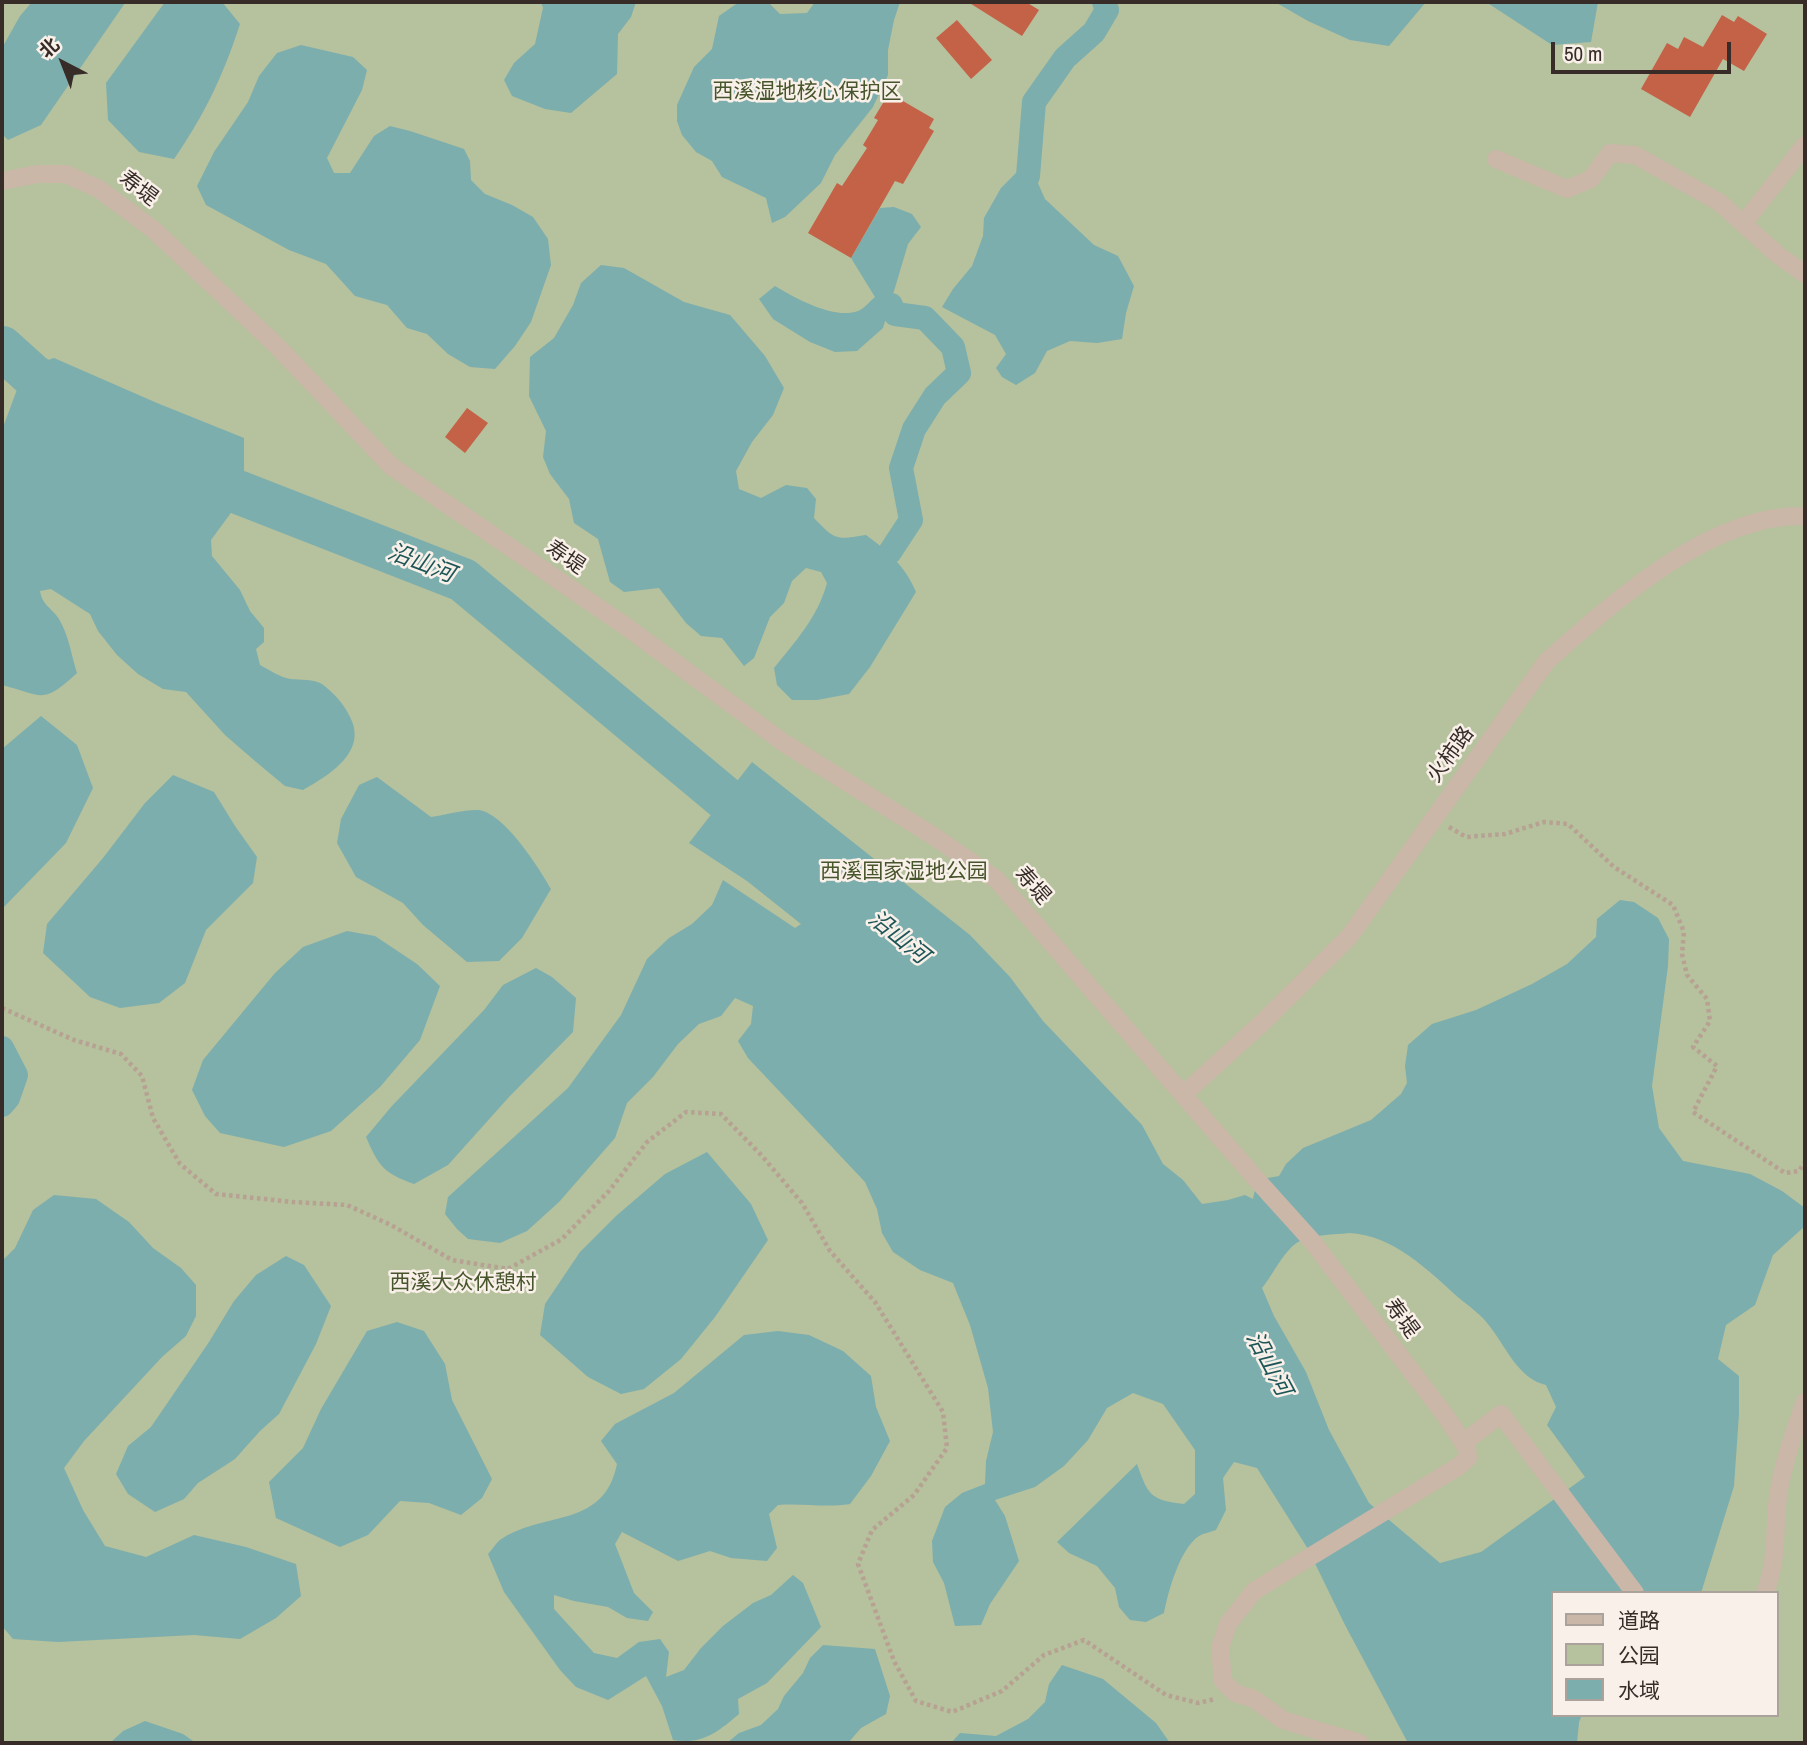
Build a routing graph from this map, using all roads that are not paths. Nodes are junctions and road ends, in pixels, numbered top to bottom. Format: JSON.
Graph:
{"nodes":[{"id":1,"x":1805,"y":145,"type":"edge"},
{"id":2,"x":1496,"y":159,"type":"dead end"},
{"id":3,"x":2,"y":181,"type":"edge"},
{"id":4,"x":1743,"y":224,"type":"junction"},
{"id":5,"x":1805,"y":274,"type":"edge"},
{"id":6,"x":1805,"y":516,"type":"edge"},
{"id":7,"x":1184,"y":1094,"type":"junction"},
{"id":8,"x":1805,"y":1402,"type":"edge"},
{"id":9,"x":1464,"y":1443,"type":"junction"},
{"id":10,"x":1634,"y":1591,"type":"edge"},
{"id":11,"x":1766,"y":1591,"type":"edge"},
{"id":12,"x":1360,"y":1743,"type":"edge"}],
"edges":[{"from":1,"to":4,"type":"lane"},
{"from":2,"to":4,"type":"lane"},
{"from":3,"to":7,"type":"lane","name":"寿堤"},
{"from":4,"to":5,"type":"lane"},
{"from":6,"to":7,"type":"lane","name":"火柿路"},
{"from":7,"to":9,"type":"lane","name":"寿堤"},
{"from":8,"to":11,"type":"lane"},
{"from":9,"to":10,"type":"lane"},
{"from":9,"to":12,"type":"lane"}]}
